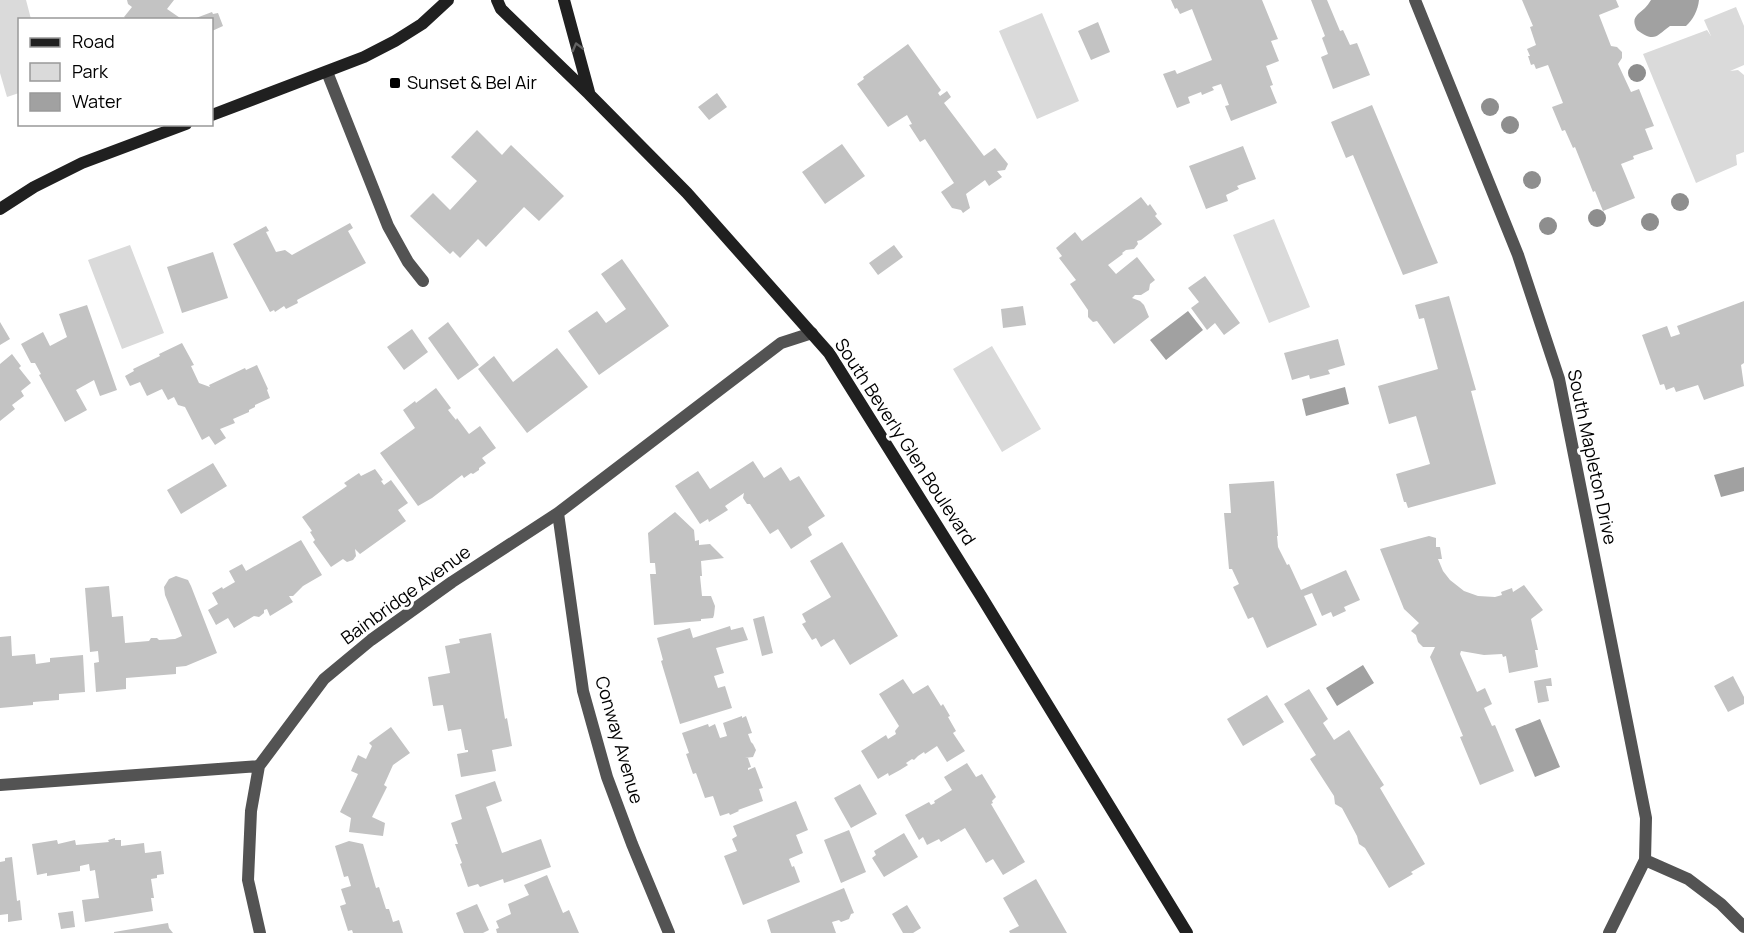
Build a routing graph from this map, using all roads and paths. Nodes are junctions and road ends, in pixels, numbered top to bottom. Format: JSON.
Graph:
{"nodes":[{"id":1,"x":448,"y":0,"type":"edge"},
{"id":2,"x":497,"y":0,"type":"edge"},
{"id":3,"x":564,"y":0,"type":"edge"},
{"id":4,"x":1415,"y":0,"type":"edge"},
{"id":5,"x":327,"y":72,"type":"junction"},
{"id":6,"x":589,"y":94,"type":"junction"},
{"id":7,"x":213,"y":115,"type":"edge"},
{"id":8,"x":181,"y":126,"type":"edge"},
{"id":9,"x":0,"y":209,"type":"edge"},
{"id":10,"x":423,"y":281,"type":"dead end"},
{"id":11,"x":812,"y":333,"type":"junction"},
{"id":12,"x":558,"y":513,"type":"junction"},
{"id":13,"x":259,"y":766,"type":"junction"},
{"id":14,"x":0,"y":785,"type":"edge"},
{"id":15,"x":1645,"y":860,"type":"junction"},
{"id":16,"x":1744,"y":927,"type":"edge"},
{"id":17,"x":260,"y":933,"type":"edge"},
{"id":18,"x":669,"y":933,"type":"edge"},
{"id":19,"x":1187,"y":933,"type":"edge"},
{"id":20,"x":1609,"y":933,"type":"edge"}],
"edges":[{"from":1,"to":5,"type":"main road"},
{"from":2,"to":6,"type":"main road","name":"South Beverly Glen Boulevard"},
{"from":6,"to":3,"type":"main road","one_way":true},
{"from":4,"to":15,"type":"street","name":"South Mapleton Drive"},
{"from":5,"to":7,"type":"main road"},
{"from":5,"to":10,"type":"street"},
{"from":6,"to":11,"type":"main road","name":"South Beverly Glen Boulevard"},
{"from":8,"to":9,"type":"main road"},
{"from":11,"to":12,"type":"street","name":"Bainbridge Avenue"},
{"from":11,"to":19,"type":"main road","name":"South Beverly Glen Boulevard"},
{"from":12,"to":13,"type":"street","name":"Bainbridge Avenue"},
{"from":12,"to":18,"type":"street","name":"Conway Avenue"},
{"from":13,"to":14,"type":"street"},
{"from":13,"to":17,"type":"street"},
{"from":15,"to":16,"type":"street"},
{"from":15,"to":20,"type":"street","name":"South Mapleton Drive"}]}
